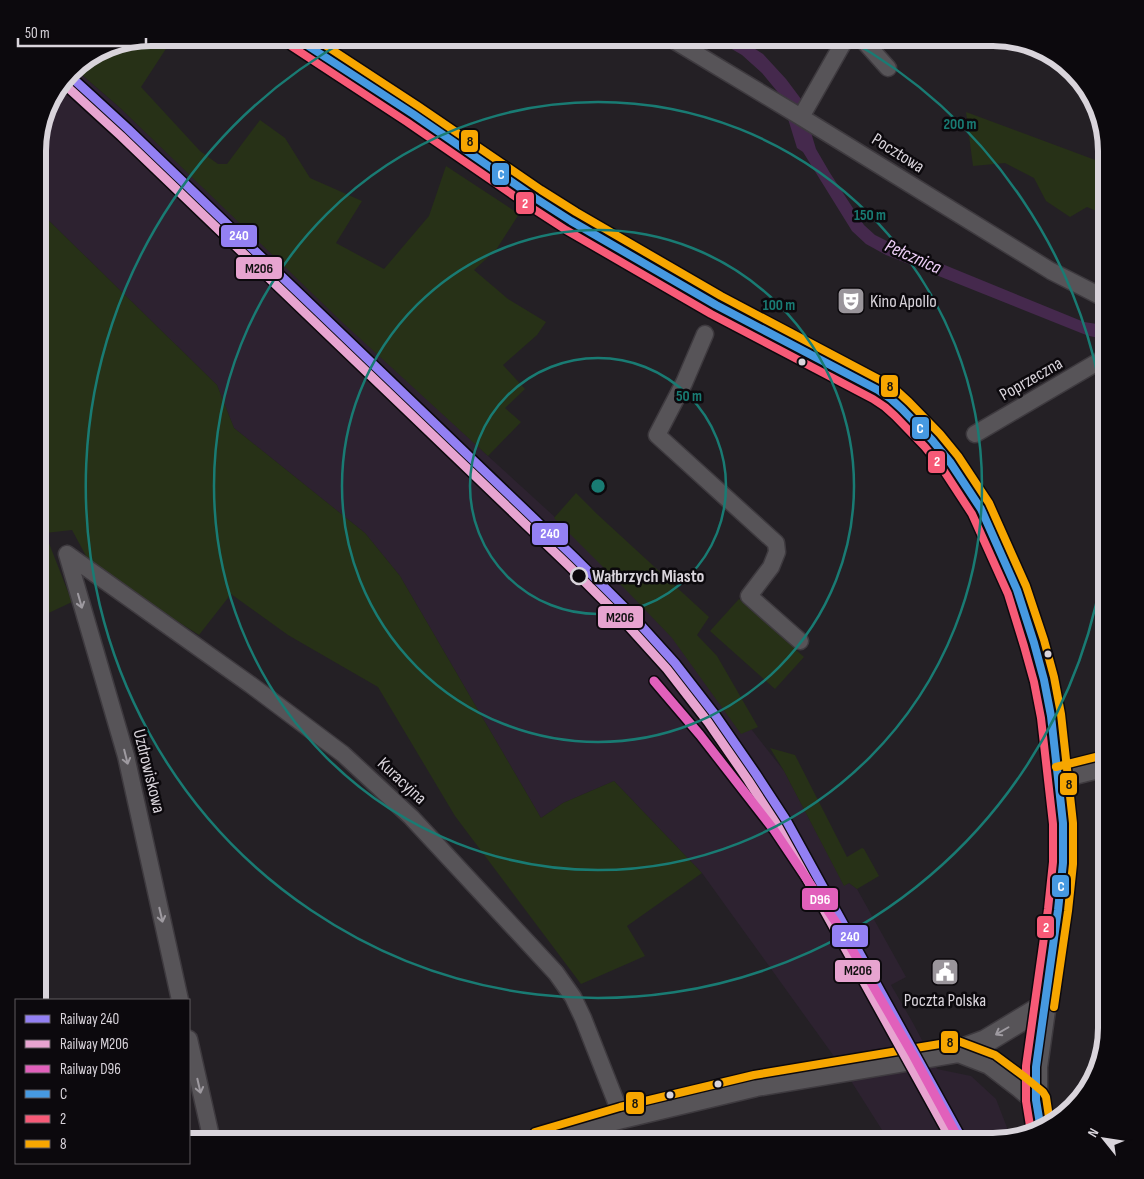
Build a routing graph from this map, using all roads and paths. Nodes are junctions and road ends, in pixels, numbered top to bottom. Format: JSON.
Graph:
{"nodes":[{"id":1,"x":308,"y":46,"type":"edge"},
{"id":2,"x":683,"y":46,"type":"edge"},
{"id":3,"x":842,"y":46,"type":"edge"},
{"id":4,"x":868,"y":46,"type":"edge"},
{"id":5,"x":888,"y":68,"type":"dead end"},
{"id":6,"x":808,"y":121,"type":"junction"},
{"id":7,"x":1098,"y":296,"type":"edge"},
{"id":8,"x":705,"y":334,"type":"dead end"},
{"id":9,"x":1098,"y":362,"type":"edge"},
{"id":10,"x":975,"y":434,"type":"dead end"},
{"id":11,"x":67,"y":554,"type":"joint"},
{"id":12,"x":800,"y":641,"type":"dead end"},
{"id":13,"x":1098,"y":767,"type":"edge"},
{"id":14,"x":1058,"y":777,"type":"junction"},
{"id":15,"x":180,"y":999,"type":"edge"},
{"id":16,"x":1044,"y":1006,"type":"junction"},
{"id":17,"x":190,"y":1043,"type":"edge"},
{"id":18,"x":959,"y":1051,"type":"junction"},
{"id":19,"x":1036,"y":1100,"type":"junction"},
{"id":20,"x":622,"y":1117,"type":"junction"},
{"id":21,"x":1040,"y":1122,"type":"edge"},
{"id":22,"x":210,"y":1133,"type":"edge"},
{"id":23,"x":566,"y":1133,"type":"edge"}],
"edges":[{"from":1,"to":14,"type":"main road"},
{"from":2,"to":6,"type":"street","name":"Pocztowa"},
{"from":3,"to":6,"type":"street"},
{"from":4,"to":5,"type":"street"},
{"from":6,"to":7,"type":"street","name":"Pocztowa"},
{"from":8,"to":12,"type":"street"},
{"from":9,"to":10,"type":"street","name":"Poprzeczna"},
{"from":11,"to":15,"type":"street","name":"Uzdrowiskowa","one_way":true},
{"from":11,"to":20,"type":"street","name":"Kuracyjna"},
{"from":13,"to":14,"type":"main road"},
{"from":14,"to":16,"type":"main road"},
{"from":16,"to":18,"type":"main road","one_way":true},
{"from":16,"to":19,"type":"main road"},
{"from":17,"to":22,"type":"street","one_way":true},
{"from":18,"to":19,"type":"main road"},
{"from":18,"to":20,"type":"main road"},
{"from":19,"to":21,"type":"main road"},
{"from":20,"to":23,"type":"main road"}]}
